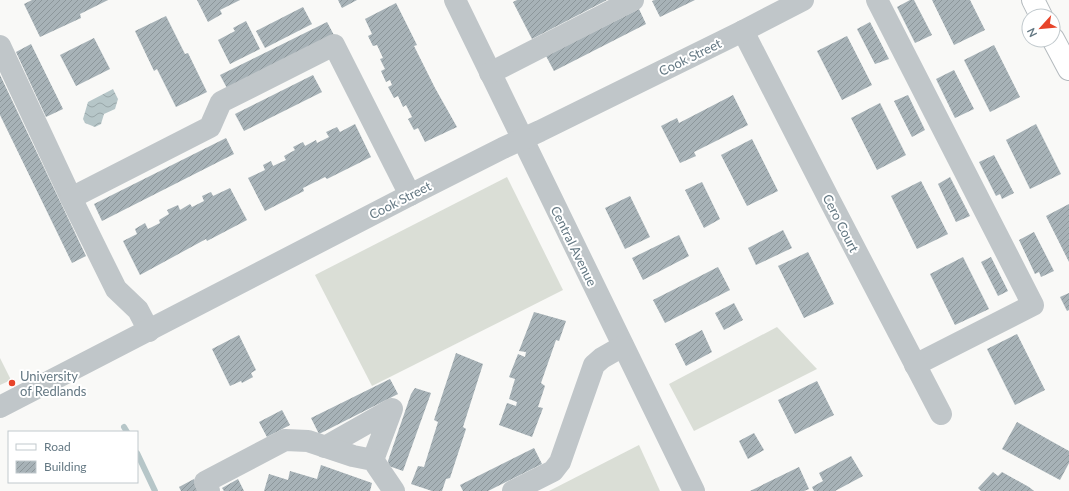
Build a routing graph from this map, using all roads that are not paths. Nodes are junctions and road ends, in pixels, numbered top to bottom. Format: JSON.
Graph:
{"nodes":[{"id":1,"x":455,"y":0,"type":"edge"},
{"id":2,"x":634,"y":0,"type":"edge"},
{"id":3,"x":802,"y":0,"type":"edge"},
{"id":4,"x":876,"y":0,"type":"edge"},
{"id":5,"x":743,"y":31,"type":"junction"},
{"id":6,"x":0,"y":46,"type":"edge"},
{"id":7,"x":1058,"y":48,"type":"edge"},
{"id":8,"x":1069,"y":69,"type":"edge"},
{"id":9,"x":490,"y":73,"type":"junction"},
{"id":10,"x":522,"y":139,"type":"junction"},
{"id":11,"x":410,"y":195,"type":"junction"},
{"id":12,"x":71,"y":198,"type":"junction"},
{"id":13,"x":148,"y":330,"type":"junction"},
{"id":14,"x":623,"y":346,"type":"junction"},
{"id":15,"x":916,"y":365,"type":"junction"},
{"id":16,"x":0,"y":407,"type":"edge"},
{"id":17,"x":941,"y":414,"type":"dead end"},
{"id":18,"x":324,"y":447,"type":"junction"},
{"id":19,"x":373,"y":460,"type":"junction"},
{"id":20,"x":209,"y":491,"type":"edge"},
{"id":21,"x":394,"y":491,"type":"edge"},
{"id":22,"x":513,"y":491,"type":"edge"},
{"id":23,"x":694,"y":491,"type":"edge"}],
"edges":[{"from":1,"to":9,"type":"street","name":"Central Avenue"},
{"from":2,"to":9,"type":"street"},
{"from":3,"to":5,"type":"street","name":"Cook Street"},
{"from":4,"to":15,"type":"street"},
{"from":5,"to":10,"type":"street","name":"Cook Street"},
{"from":5,"to":15,"type":"street","name":"Cero Court"},
{"from":6,"to":12,"type":"street"},
{"from":7,"to":8,"type":"main road"},
{"from":9,"to":10,"type":"street","name":"Central Avenue"},
{"from":10,"to":11,"type":"street","name":"Cook Street"},
{"from":10,"to":14,"type":"street","name":"Central Avenue"},
{"from":11,"to":12,"type":"street"},
{"from":11,"to":13,"type":"street","name":"Cook Street"},
{"from":12,"to":13,"type":"street"},
{"from":13,"to":16,"type":"street","name":"Cook Street"},
{"from":14,"to":22,"type":"street"},
{"from":14,"to":23,"type":"street","name":"Central Avenue"},
{"from":15,"to":17,"type":"street","name":"Cero Court"},
{"from":18,"to":19,"type":"street"},
{"from":18,"to":19,"type":"street"},
{"from":18,"to":20,"type":"street"},
{"from":19,"to":21,"type":"street"}]}
